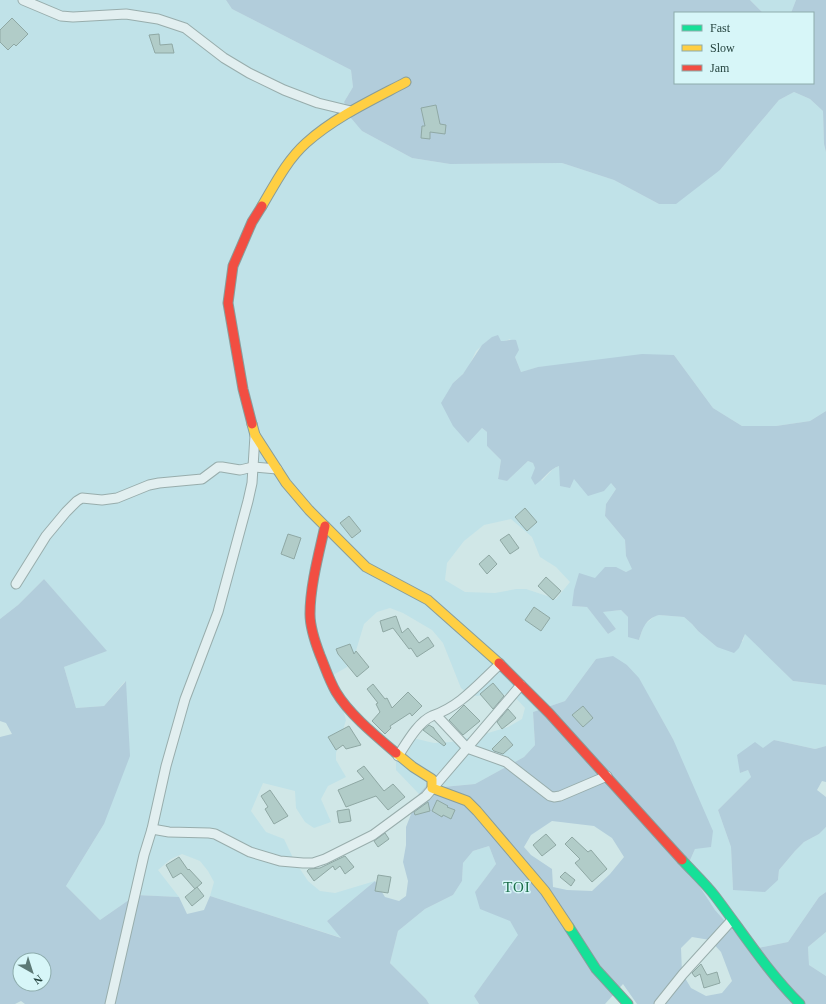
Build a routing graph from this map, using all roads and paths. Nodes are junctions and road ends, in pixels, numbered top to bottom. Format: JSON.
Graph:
{"nodes":[{"id":1,"x":23,"y":0,"type":"edge"},
{"id":2,"x":406,"y":82,"type":"dead end"},
{"id":3,"x":351,"y":111,"type":"junction"},
{"id":4,"x":255,"y":435,"type":"junction"},
{"id":5,"x":253,"y":467,"type":"junction"},
{"id":6,"x":277,"y":469,"type":"junction"},
{"id":7,"x":325,"y":526,"type":"junction"},
{"id":8,"x":16,"y":584,"type":"dead end"},
{"id":9,"x":500,"y":664,"type":"junction"},
{"id":10,"x":521,"y":685,"type":"junction"},
{"id":11,"x":436,"y":716,"type":"junction"},
{"id":12,"x":467,"y":748,"type":"junction"},
{"id":13,"x":398,"y":756,"type":"junction"},
{"id":14,"x":608,"y":776,"type":"junction"},
{"id":15,"x":432,"y":788,"type":"junction"},
{"id":16,"x":152,"y":829,"type":"junction"},
{"id":17,"x":732,"y":920,"type":"junction"},
{"id":18,"x":110,"y":1004,"type":"edge"},
{"id":19,"x":628,"y":1004,"type":"edge"},
{"id":20,"x":660,"y":1004,"type":"edge"},
{"id":21,"x":800,"y":1004,"type":"edge"}],
"edges":[{"from":1,"to":3,"type":"street"},
{"from":2,"to":3,"type":"street"},
{"from":3,"to":4,"type":"street"},
{"from":4,"to":5,"type":"street"},
{"from":4,"to":6,"type":"street"},
{"from":5,"to":6,"type":"street"},
{"from":5,"to":8,"type":"street"},
{"from":5,"to":16,"type":"street"},
{"from":6,"to":7,"type":"street"},
{"from":7,"to":9,"type":"street"},
{"from":7,"to":13,"type":"street"},
{"from":9,"to":10,"type":"street"},
{"from":9,"to":11,"type":"street"},
{"from":10,"to":12,"type":"street"},
{"from":10,"to":14,"type":"street"},
{"from":11,"to":12,"type":"street"},
{"from":11,"to":13,"type":"street"},
{"from":12,"to":14,"type":"street"},
{"from":12,"to":15,"type":"street"},
{"from":13,"to":15,"type":"street"},
{"from":14,"to":17,"type":"street"},
{"from":15,"to":16,"type":"street"},
{"from":15,"to":19,"type":"street"},
{"from":16,"to":18,"type":"street"},
{"from":17,"to":20,"type":"street"},
{"from":17,"to":21,"type":"street"}]}
